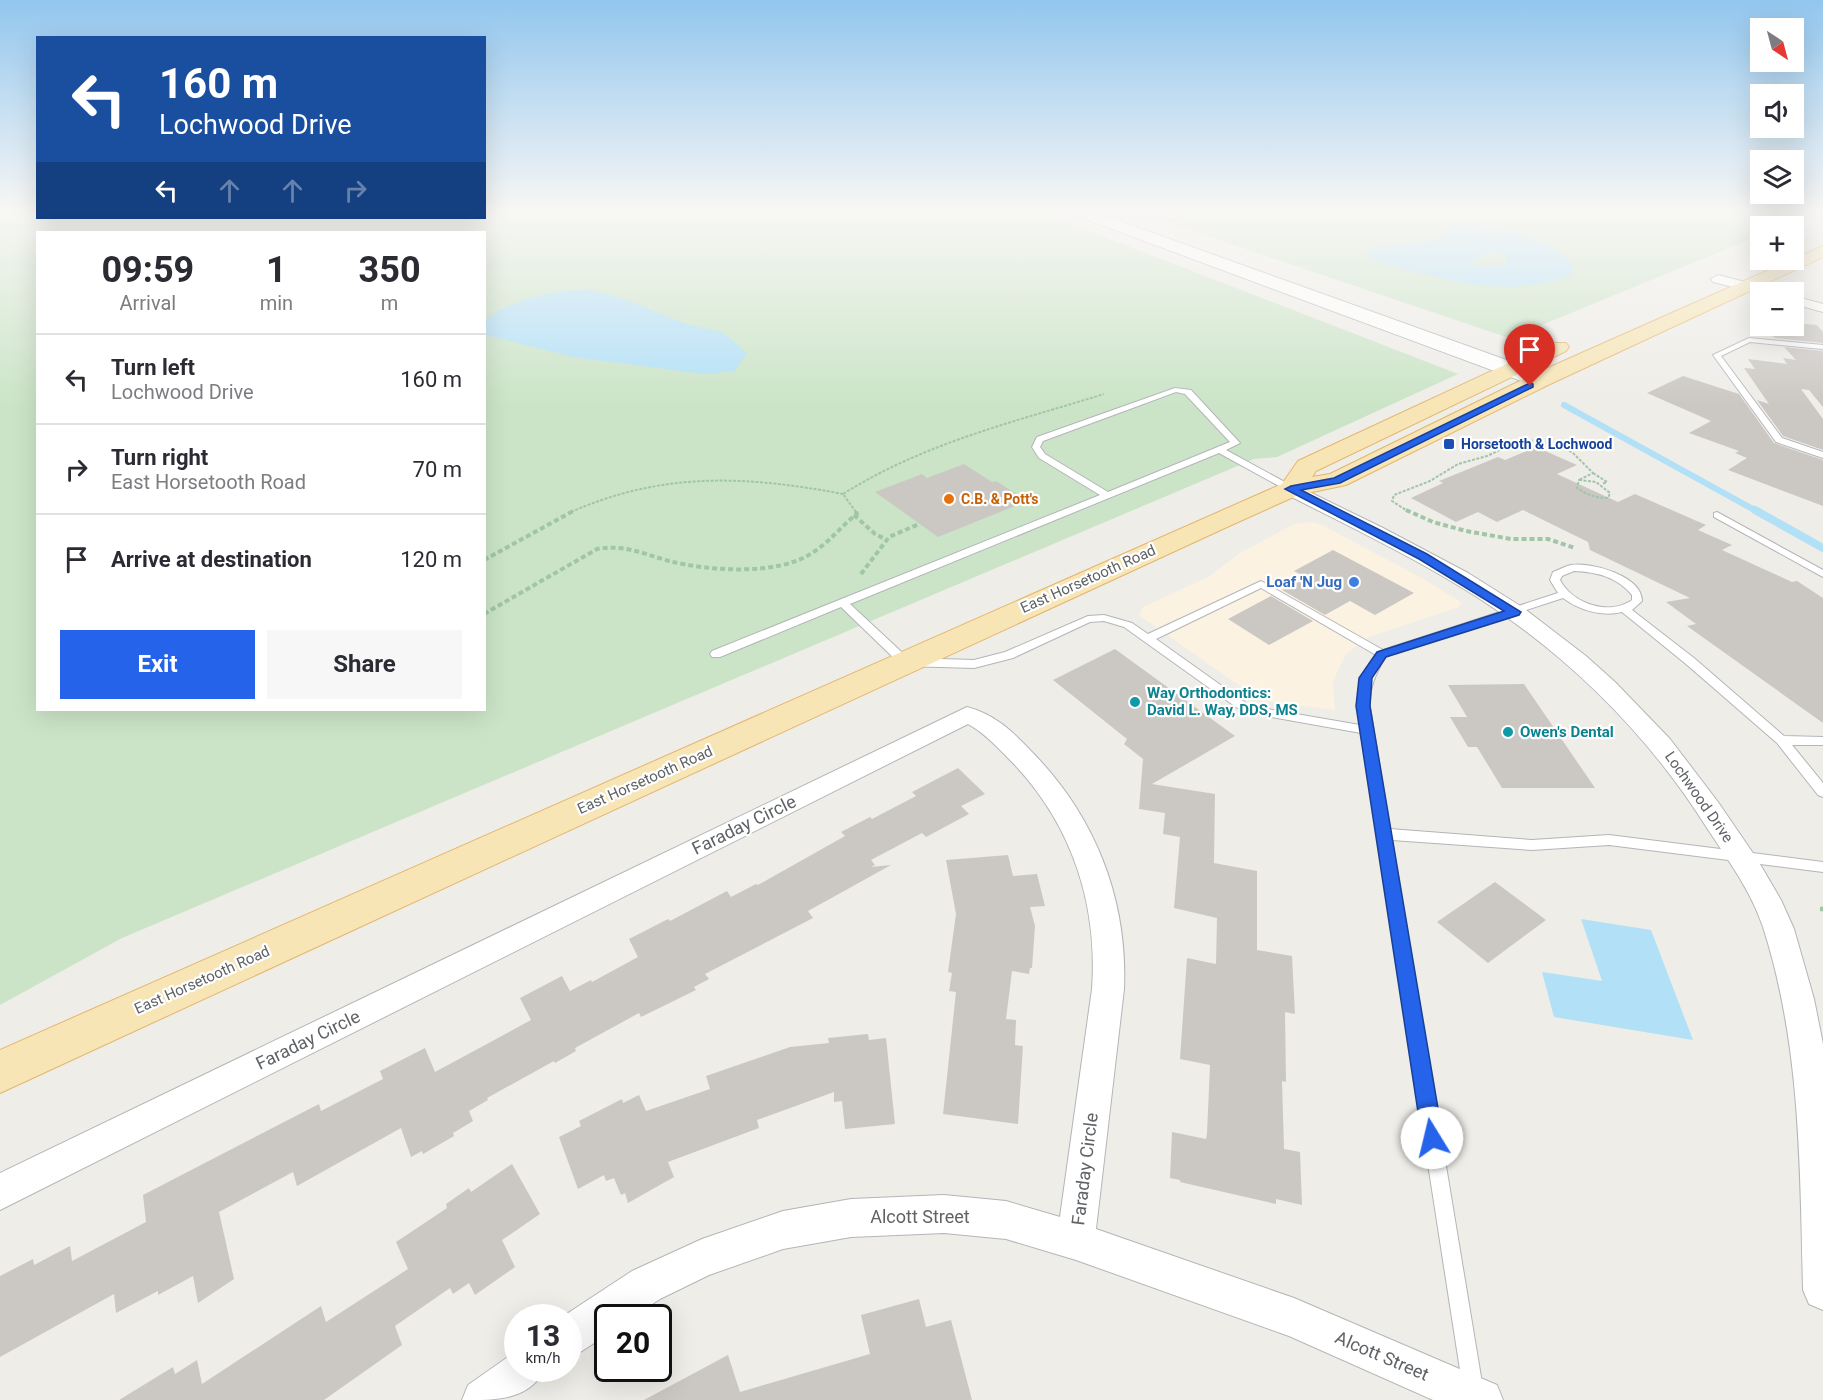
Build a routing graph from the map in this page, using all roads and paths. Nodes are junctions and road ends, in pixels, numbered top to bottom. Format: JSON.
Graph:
{"nodes":[{"id":1,"x":1262,"y":275,"type":"edge"},
{"id":2,"x":1280,"y":275,"type":"edge"},
{"id":3,"x":1730,"y":275,"type":"edge"},
{"id":4,"x":1740,"y":275,"type":"edge"},
{"id":5,"x":1698,"y":288,"type":"dead end"},
{"id":6,"x":1804,"y":303,"type":"edge"},
{"id":7,"x":1823,"y":308,"type":"edge"},
{"id":8,"x":1577,"y":339,"type":"dead end"},
{"id":9,"x":1823,"y":346,"type":"edge"},
{"id":10,"x":1519,"y":365,"type":"junction"},
{"id":11,"x":1549,"y":376,"type":"junction"},
{"id":12,"x":1110,"y":392,"type":"dead end"},
{"id":13,"x":1220,"y":450,"type":"junction"},
{"id":14,"x":1823,"y":455,"type":"edge"},
{"id":15,"x":1593,"y":473,"type":"junction"},
{"id":16,"x":1578,"y":480,"type":"junction"},
{"id":17,"x":1601,"y":484,"type":"junction"},
{"id":18,"x":1291,"y":489,"type":"junction"},
{"id":19,"x":843,"y":494,"type":"junction"},
{"id":20,"x":1107,"y":495,"type":"junction"},
{"id":21,"x":854,"y":515,"type":"junction"},
{"id":22,"x":1717,"y":515,"type":"dead end"},
{"id":23,"x":918,"y":524,"type":"dead end"},
{"id":24,"x":887,"y":540,"type":"junction"},
{"id":25,"x":1585,"y":552,"type":"dead end"},
{"id":26,"x":486,"y":559,"type":"edge"},
{"id":27,"x":1823,"y":574,"type":"edge"},
{"id":28,"x":1564,"y":594,"type":"junction"},
{"id":29,"x":847,"y":602,"type":"junction"},
{"id":30,"x":1624,"y":609,"type":"junction"},
{"id":31,"x":1514,"y":612,"type":"junction"},
{"id":32,"x":486,"y":613,"type":"edge"},
{"id":33,"x":1149,"y":638,"type":"junction"},
{"id":34,"x":716,"y":654,"type":"dead end"},
{"id":35,"x":1382,"y":654,"type":"junction"},
{"id":36,"x":905,"y":662,"type":"junction"},
{"id":37,"x":1366,"y":730,"type":"junction"},
{"id":38,"x":1781,"y":740,"type":"junction"},
{"id":39,"x":1823,"y":741,"type":"edge"},
{"id":40,"x":1823,"y":792,"type":"edge"},
{"id":41,"x":1384,"y":834,"type":"junction"},
{"id":42,"x":1740,"y":856,"type":"junction"},
{"id":43,"x":1823,"y":867,"type":"edge"},
{"id":44,"x":0,"y":1072,"type":"edge"},
{"id":45,"x":1819,"y":1138,"type":"edge"},
{"id":46,"x":0,"y":1192,"type":"edge"},
{"id":47,"x":1076,"y":1241,"type":"junction"},
{"id":48,"x":1823,"y":1290,"type":"edge"},
{"id":49,"x":582,"y":1328,"type":"edge"},
{"id":50,"x":507,"y":1382,"type":"edge"},
{"id":51,"x":1478,"y":1398,"type":"edge"},
{"id":52,"x":483,"y":1400,"type":"edge"}],
"edges":[{"from":1,"to":10,"type":"main road"},
{"from":2,"to":10,"type":"main road"},
{"from":3,"to":5,"type":"main road","name":"East Horsetooth Road"},
{"from":4,"to":11,"type":"main road","name":"East Horsetooth Road"},
{"from":6,"to":7,"type":"street"},
{"from":8,"to":10,"type":"main road","name":"East Horsetooth Road"},
{"from":9,"to":14,"type":"lane"},
{"from":10,"to":11,"type":"main road"},
{"from":10,"to":18,"type":"main road","name":"East Horsetooth Road"},
{"from":11,"to":18,"type":"main road","name":"East Horsetooth Road"},
{"from":12,"to":19,"type":"path"},
{"from":13,"to":18,"type":"lane"},
{"from":13,"to":20,"type":"lane"},
{"from":13,"to":20,"type":"lane"},
{"from":15,"to":16,"type":"path"},
{"from":15,"to":17,"type":"path"},
{"from":15,"to":25,"type":"path"},
{"from":16,"to":17,"type":"path"},
{"from":16,"to":17,"type":"path"},
{"from":18,"to":31,"type":"street","name":"Lochwood Drive"},
{"from":18,"to":36,"type":"main road","name":"East Horsetooth Road"},
{"from":19,"to":21,"type":"path"},
{"from":19,"to":26,"type":"path"},
{"from":20,"to":29,"type":"lane"},
{"from":21,"to":24,"type":"path"},
{"from":21,"to":32,"type":"path"},
{"from":22,"to":27,"type":"lane"},
{"from":23,"to":24,"type":"path"},
{"from":24,"to":29,"type":"path"},
{"from":28,"to":30,"type":"lane"},
{"from":28,"to":30,"type":"lane"},
{"from":28,"to":31,"type":"lane"},
{"from":29,"to":34,"type":"lane"},
{"from":29,"to":36,"type":"lane"},
{"from":30,"to":38,"type":"lane"},
{"from":31,"to":35,"type":"lane"},
{"from":31,"to":42,"type":"street","name":"Lochwood Drive"},
{"from":33,"to":35,"type":"lane"},
{"from":33,"to":36,"type":"lane"},
{"from":33,"to":37,"type":"lane"},
{"from":35,"to":37,"type":"lane"},
{"from":36,"to":44,"type":"main road","name":"East Horsetooth Road"},
{"from":37,"to":41,"type":"lane"},
{"from":38,"to":39,"type":"lane"},
{"from":38,"to":40,"type":"lane"},
{"from":41,"to":42,"type":"lane"},
{"from":41,"to":51,"type":"lane"},
{"from":42,"to":43,"type":"lane"},
{"from":42,"to":45,"type":"street","name":"Lochwood Drive"},
{"from":45,"to":48,"type":"street","name":"Lochwood Drive"},
{"from":46,"to":47,"type":"street","name":"Faraday Circle"},
{"from":47,"to":49,"type":"street","name":"Alcott Street"},
{"from":47,"to":51,"type":"street","name":"Alcott Street"},
{"from":50,"to":52,"type":"street"}]}
